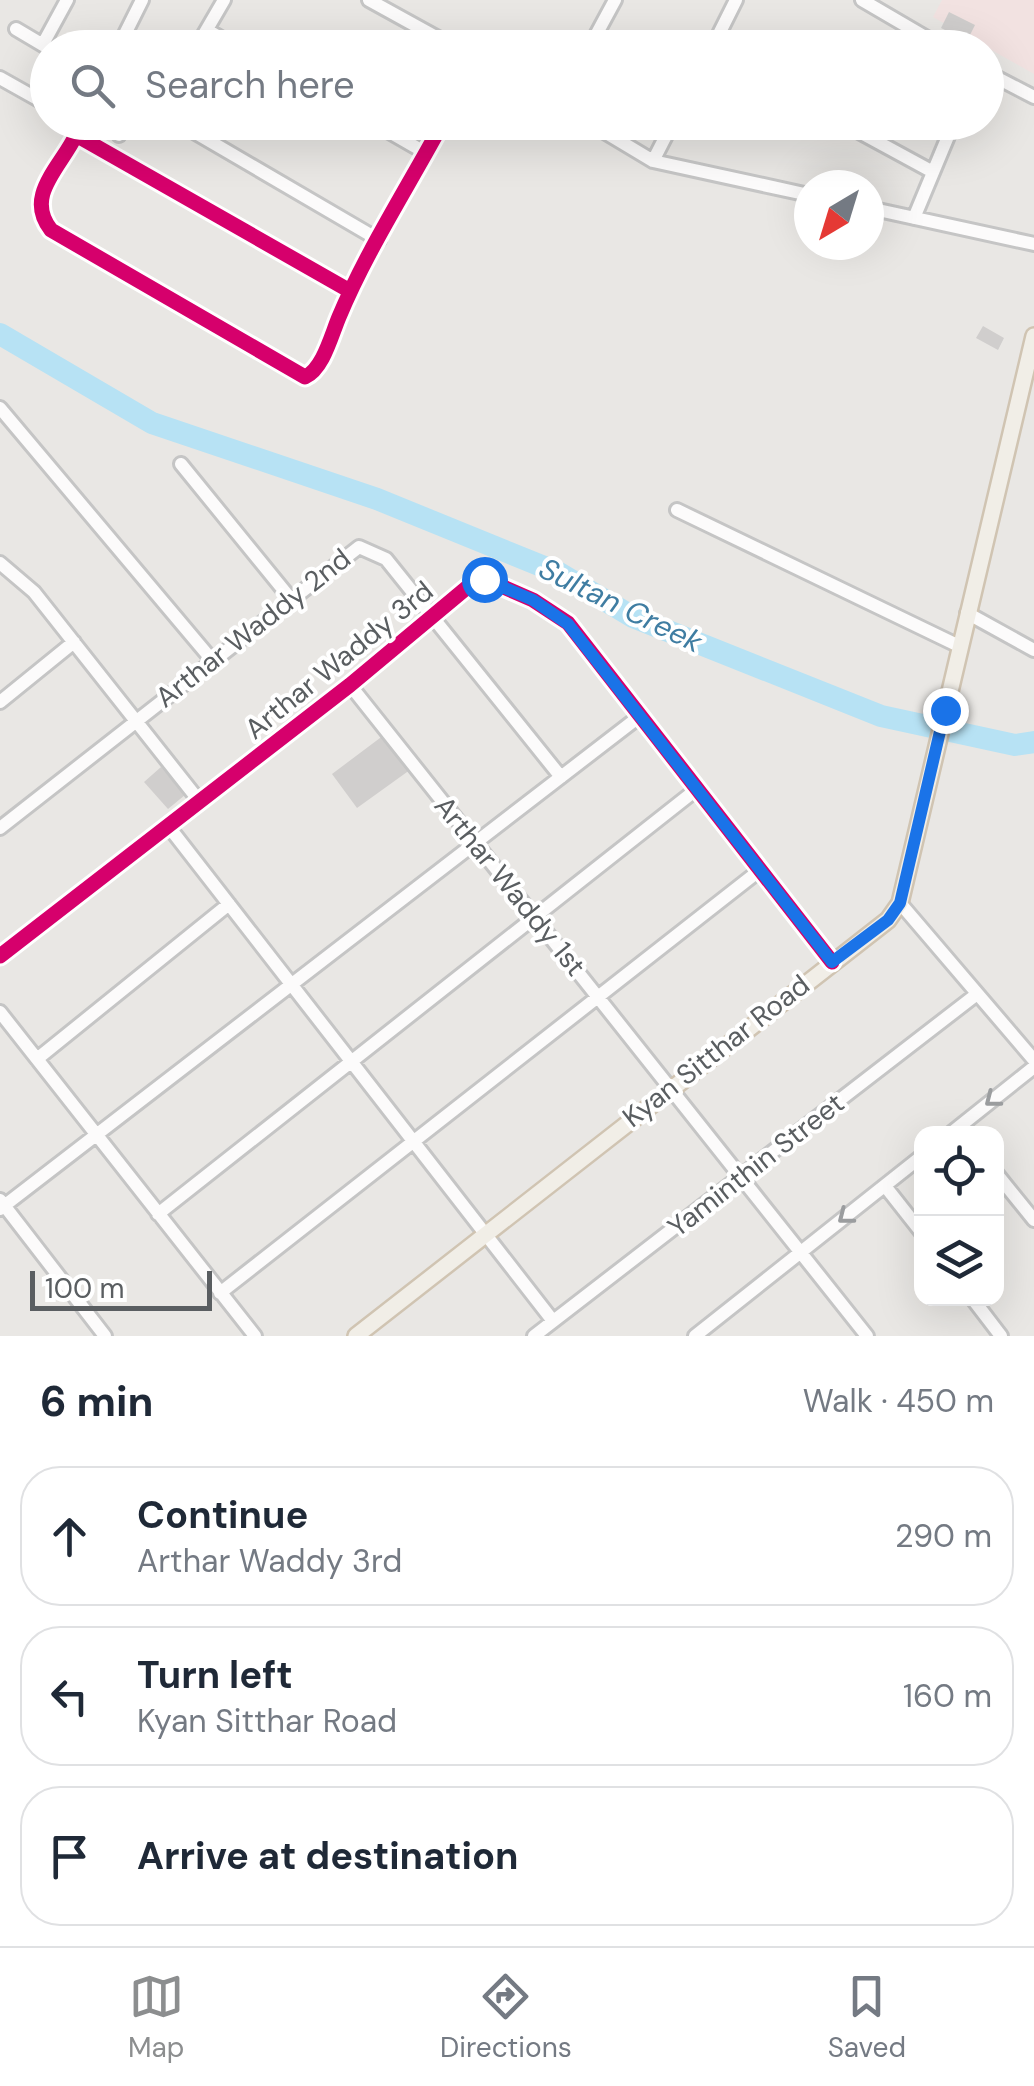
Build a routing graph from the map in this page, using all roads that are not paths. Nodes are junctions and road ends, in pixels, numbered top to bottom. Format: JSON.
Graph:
{"nodes":[{"id":1,"x":67,"y":0,"type":"edge"},
{"id":2,"x":142,"y":0,"type":"edge"},
{"id":3,"x":224,"y":0,"type":"edge"},
{"id":4,"x":369,"y":0,"type":"edge"},
{"id":5,"x":736,"y":0,"type":"edge"},
{"id":6,"x":862,"y":0,"type":"edge"},
{"id":7,"x":611,"y":1,"type":"edge"},
{"id":8,"x":16,"y":28,"type":"dead end"},
{"id":9,"x":53,"y":30,"type":"edge"},
{"id":10,"x":127,"y":30,"type":"edge"},
{"id":11,"x":206,"y":30,"type":"edge"},
{"id":12,"x":423,"y":30,"type":"edge"},
{"id":13,"x":597,"y":30,"type":"edge"},
{"id":14,"x":721,"y":30,"type":"edge"},
{"id":15,"x":913,"y":30,"type":"edge"},
{"id":16,"x":30,"y":37,"type":"edge"},
{"id":17,"x":0,"y":78,"type":"edge"},
{"id":18,"x":1004,"y":81,"type":"edge"},
{"id":19,"x":30,"y":95,"type":"edge"},
{"id":20,"x":1034,"y":97,"type":"edge"},
{"id":21,"x":71,"y":140,"type":"edge"},
{"id":22,"x":102,"y":140,"type":"edge"},
{"id":23,"x":208,"y":140,"type":"edge"},
{"id":24,"x":403,"y":140,"type":"edge"},
{"id":25,"x":433,"y":140,"type":"edge"},
{"id":26,"x":618,"y":140,"type":"edge"},
{"id":27,"x":664,"y":140,"type":"edge"},
{"id":28,"x":874,"y":140,"type":"edge"},
{"id":29,"x":946,"y":140,"type":"edge"},
{"id":30,"x":426,"y":153,"type":"junction"},
{"id":31,"x":653,"y":161,"type":"junction"},
{"id":32,"x":933,"y":172,"type":"junction"},
{"id":33,"x":794,"y":192,"type":"edge"},
{"id":34,"x":884,"y":211,"type":"edge"},
{"id":35,"x":914,"y":218,"type":"junction"},
{"id":36,"x":378,"y":240,"type":"junction"},
{"id":37,"x":1034,"y":244,"type":"edge"},
{"id":38,"x":350,"y":291,"type":"junction"},
{"id":39,"x":1034,"y":336,"type":"edge"},
{"id":40,"x":1028,"y":378,"type":"edge"},
{"id":41,"x":0,"y":408,"type":"edge"},
{"id":42,"x":181,"y":464,"type":"dead end"},
{"id":43,"x":678,"y":510,"type":"dead end"},
{"id":44,"x":0,"y":564,"type":"edge"},
{"id":45,"x":290,"y":598,"type":"junction"},
{"id":46,"x":967,"y":613,"type":"junction"},
{"id":47,"x":433,"y":618,"type":"junction"},
{"id":48,"x":74,"y":642,"type":"junction"},
{"id":49,"x":960,"y":646,"type":"junction"},
{"id":50,"x":1034,"y":650,"type":"edge"},
{"id":51,"x":212,"y":660,"type":"junction"},
{"id":52,"x":350,"y":684,"type":"junction"},
{"id":53,"x":0,"y":702,"type":"edge"},
{"id":54,"x":640,"y":716,"type":"junction"},
{"id":55,"x":135,"y":719,"type":"junction"},
{"id":56,"x":561,"y":777,"type":"junction"},
{"id":57,"x":697,"y":789,"type":"junction"},
{"id":58,"x":200,"y":802,"type":"junction"},
{"id":59,"x":169,"y":827,"type":"junction"},
{"id":60,"x":0,"y":828,"type":"edge"},
{"id":61,"x":476,"y":842,"type":"junction"},
{"id":62,"x":760,"y":870,"type":"junction"},
{"id":63,"x":900,"y":903,"type":"junction"},
{"id":64,"x":230,"y":904,"type":"junction"},
{"id":65,"x":535,"y":916,"type":"junction"},
{"id":66,"x":0,"y":956,"type":"edge"},
{"id":67,"x":832,"y":962,"type":"junction"},
{"id":68,"x":292,"y":984,"type":"junction"},
{"id":69,"x":977,"y":994,"type":"junction"},
{"id":70,"x":599,"y":996,"type":"junction"},
{"id":71,"x":0,"y":1012,"type":"edge"},
{"id":72,"x":37,"y":1059,"type":"junction"},
{"id":73,"x":352,"y":1061,"type":"junction"},
{"id":74,"x":1034,"y":1063,"type":"edge"},
{"id":75,"x":671,"y":1086,"type":"junction"},
{"id":76,"x":964,"y":1126,"type":"edge"},
{"id":77,"x":96,"y":1135,"type":"junction"},
{"id":78,"x":414,"y":1141,"type":"junction"},
{"id":79,"x":914,"y":1162,"type":"edge"},
{"id":80,"x":742,"y":1176,"type":"junction"},
{"id":81,"x":1004,"y":1183,"type":"edge"},
{"id":82,"x":885,"y":1186,"type":"junction"},
{"id":83,"x":2,"y":1205,"type":"edge"},
{"id":84,"x":158,"y":1214,"type":"junction"},
{"id":85,"x":1034,"y":1220,"type":"edge"},
{"id":86,"x":914,"y":1223,"type":"edge"},
{"id":87,"x":485,"y":1233,"type":"junction"},
{"id":88,"x":801,"y":1252,"type":"junction"},
{"id":89,"x":220,"y":1293,"type":"junction"},
{"id":90,"x":978,"y":1306,"type":"edge"},
{"id":91,"x":553,"y":1321,"type":"junction"},
{"id":92,"x":860,"y":1334,"type":"edge"},
{"id":93,"x":105,"y":1336,"type":"edge"},
{"id":94,"x":254,"y":1336,"type":"edge"},
{"id":95,"x":356,"y":1336,"type":"edge"},
{"id":96,"x":534,"y":1336,"type":"edge"},
{"id":97,"x":696,"y":1336,"type":"edge"},
{"id":98,"x":1001,"y":1336,"type":"edge"}],
"edges":[{"from":1,"to":9,"type":"street"},
{"from":2,"to":10,"type":"street"},
{"from":3,"to":11,"type":"street"},
{"from":4,"to":12,"type":"street"},
{"from":5,"to":14,"type":"street"},
{"from":6,"to":15,"type":"street"},
{"from":7,"to":13,"type":"street"},
{"from":8,"to":16,"type":"street"},
{"from":17,"to":19,"type":"street"},
{"from":18,"to":20,"type":"street"},
{"from":21,"to":38,"type":"street"},
{"from":22,"to":38,"type":"street"},
{"from":23,"to":36,"type":"street"},
{"from":24,"to":30,"type":"street"},
{"from":25,"to":30,"type":"street"},
{"from":26,"to":31,"type":"street"},
{"from":27,"to":31,"type":"street"},
{"from":28,"to":32,"type":"street"},
{"from":29,"to":32,"type":"street"},
{"from":30,"to":36,"type":"street"},
{"from":31,"to":33,"type":"street"},
{"from":32,"to":35,"type":"street"},
{"from":34,"to":35,"type":"street"},
{"from":35,"to":37,"type":"street"},
{"from":36,"to":38,"type":"street"},
{"from":39,"to":40,"type":"main road"},
{"from":40,"to":46,"type":"main road"},
{"from":41,"to":51,"type":"street"},
{"from":42,"to":45,"type":"street"},
{"from":43,"to":49,"type":"street"},
{"from":44,"to":48,"type":"street"},
{"from":45,"to":47,"type":"street","name":"Arthar Waddy 2nd"},
{"from":45,"to":51,"type":"street","name":"Arthar Waddy 2nd"},
{"from":46,"to":49,"type":"main road"},
{"from":46,"to":50,"type":"street"},
{"from":47,"to":52,"type":"street","name":"Arthar Waddy 3rd"},
{"from":47,"to":54,"type":"street","name":"Arthar Waddy 3rd"},
{"from":47,"to":56,"type":"street","name":"Arthar Waddy 2nd"},
{"from":48,"to":53,"type":"street"},
{"from":48,"to":55,"type":"street"},
{"from":49,"to":63,"type":"main road"},
{"from":51,"to":55,"type":"street","name":"Arthar Waddy 2nd"},
{"from":52,"to":58,"type":"street","name":"Arthar Waddy 3rd"},
{"from":52,"to":61,"type":"street","name":"Arthar Waddy 1st"},
{"from":54,"to":56,"type":"street"},
{"from":54,"to":57,"type":"street","name":"Arthar Waddy 3rd"},
{"from":55,"to":58,"type":"street"},
{"from":55,"to":60,"type":"street","name":"Arthar Waddy 2nd"},
{"from":56,"to":61,"type":"street"},
{"from":57,"to":62,"type":"street","name":"Arthar Waddy 3rd"},
{"from":57,"to":65,"type":"street"},
{"from":58,"to":59,"type":"street","name":"Arthar Waddy 3rd"},
{"from":59,"to":64,"type":"street"},
{"from":59,"to":66,"type":"street","name":"Arthar Waddy 3rd"},
{"from":61,"to":65,"type":"street","name":"Arthar Waddy 1st"},
{"from":61,"to":68,"type":"street"},
{"from":62,"to":67,"type":"street","name":"Arthar Waddy 3rd"},
{"from":62,"to":70,"type":"street"},
{"from":63,"to":67,"type":"main road","name":"Kyan Sitthar Road"},
{"from":63,"to":69,"type":"street"},
{"from":64,"to":68,"type":"street"},
{"from":64,"to":72,"type":"street"},
{"from":65,"to":70,"type":"street","name":"Arthar Waddy 1st"},
{"from":65,"to":73,"type":"street"},
{"from":67,"to":75,"type":"main road","name":"Kyan Sitthar Road"},
{"from":68,"to":73,"type":"street"},
{"from":68,"to":77,"type":"street"},
{"from":69,"to":74,"type":"street"},
{"from":69,"to":80,"type":"street","name":"Yaminthin Street"},
{"from":70,"to":75,"type":"street","name":"Arthar Waddy 1st"},
{"from":70,"to":78,"type":"street"},
{"from":71,"to":72,"type":"street"},
{"from":72,"to":77,"type":"street"},
{"from":73,"to":78,"type":"street"},
{"from":73,"to":84,"type":"street"},
{"from":74,"to":76,"type":"street","one_way":true},
{"from":75,"to":80,"type":"street","name":"Arthar Waddy 1st"},
{"from":75,"to":87,"type":"main road","name":"Kyan Sitthar Road"},
{"from":77,"to":83,"type":"street"},
{"from":77,"to":84,"type":"street"},
{"from":78,"to":87,"type":"street"},
{"from":78,"to":89,"type":"street"},
{"from":79,"to":82,"type":"street"},
{"from":80,"to":88,"type":"street","name":"Arthar Waddy 1st"},
{"from":80,"to":91,"type":"street","name":"Yaminthin Street"},
{"from":81,"to":85,"type":"street"},
{"from":82,"to":86,"type":"street"},
{"from":82,"to":88,"type":"street","one_way":true},
{"from":83,"to":93,"type":"street"},
{"from":84,"to":89,"type":"street"},
{"from":87,"to":91,"type":"street"},
{"from":87,"to":95,"type":"main road","name":"Kyan Sitthar Road"},
{"from":88,"to":92,"type":"street","name":"Arthar Waddy 1st"},
{"from":88,"to":97,"type":"street"},
{"from":89,"to":94,"type":"street"},
{"from":90,"to":98,"type":"street"},
{"from":91,"to":96,"type":"street","name":"Yaminthin Street"}]}
